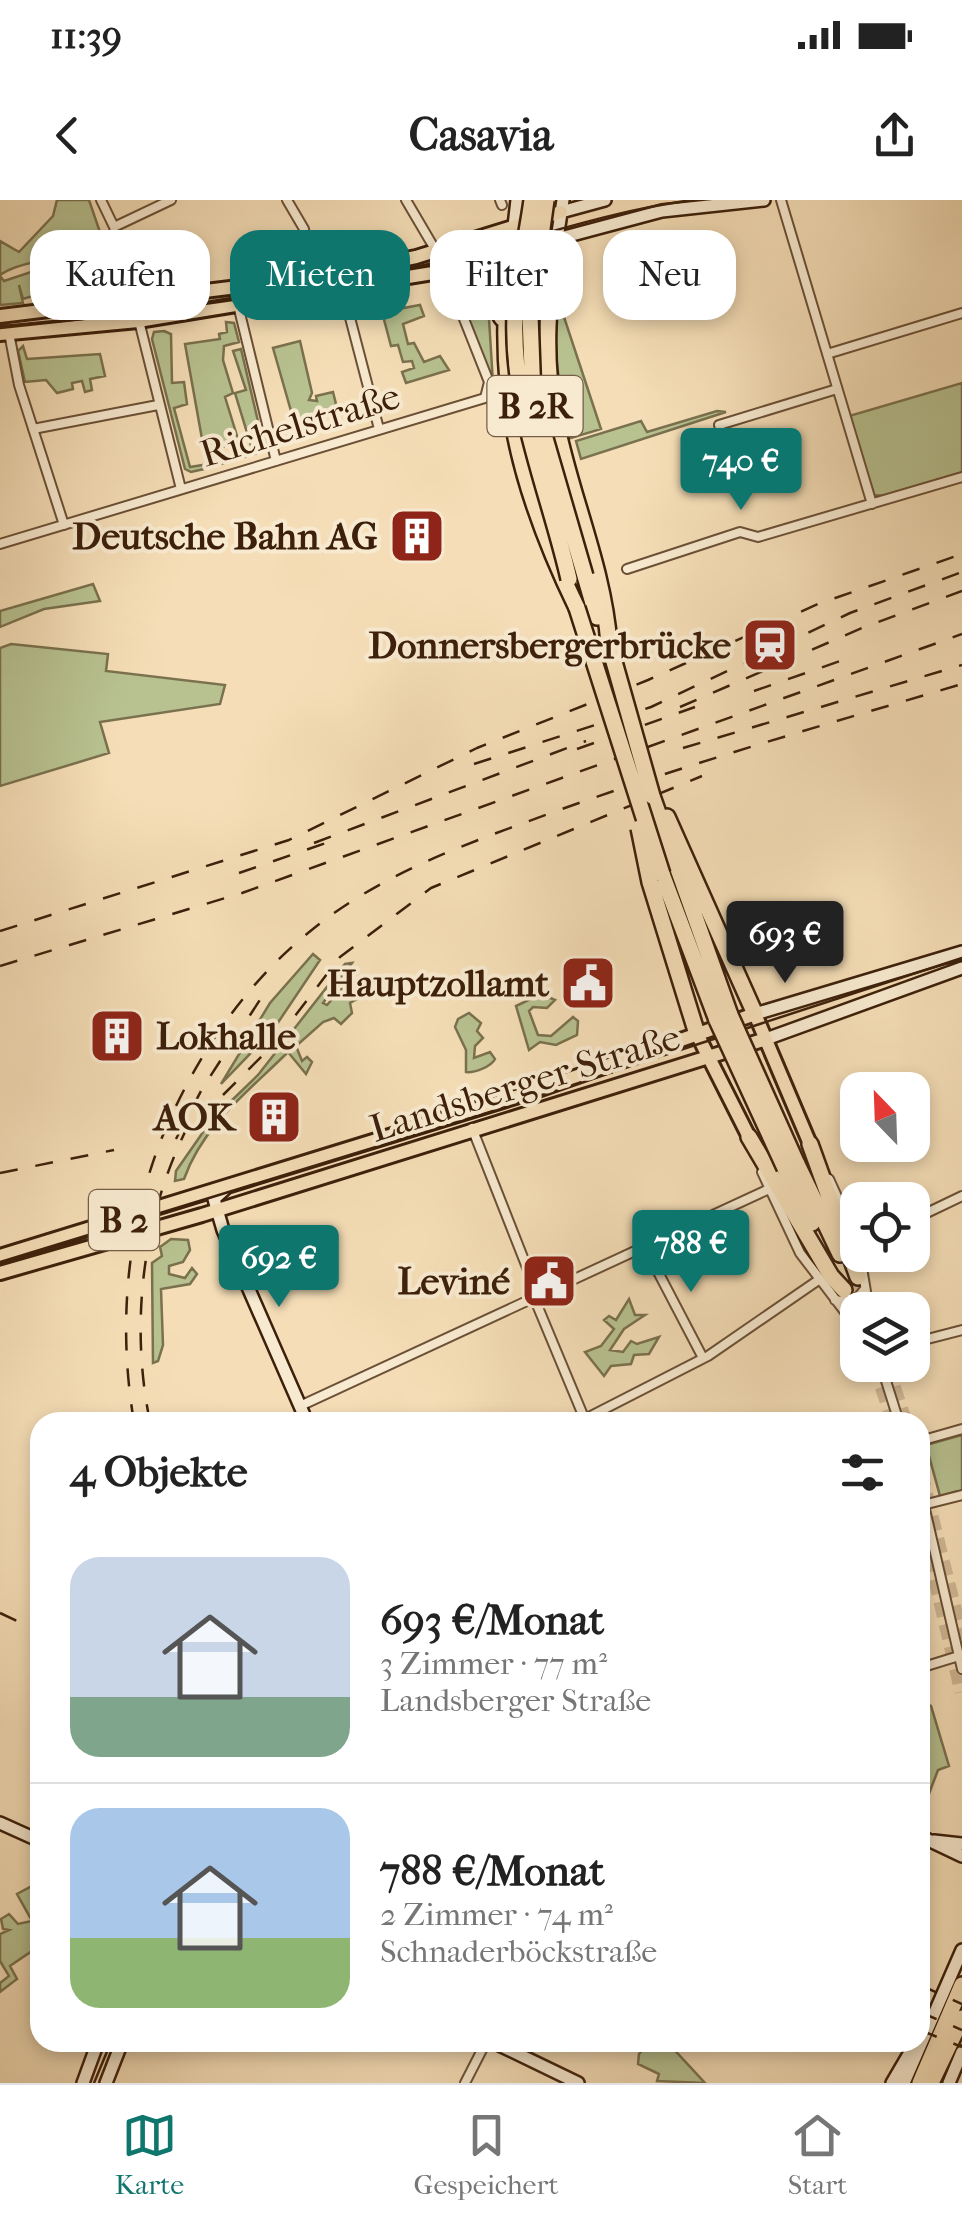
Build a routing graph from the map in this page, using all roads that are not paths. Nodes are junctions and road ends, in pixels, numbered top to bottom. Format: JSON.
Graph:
{"nodes":[{"id":1,"x":101,"y":200,"type":"edge"},
{"id":2,"x":171,"y":200,"type":"edge"},
{"id":3,"x":288,"y":200,"type":"edge"},
{"id":4,"x":406,"y":200,"type":"edge"},
{"id":5,"x":517,"y":200,"type":"edge"},
{"id":6,"x":532,"y":200,"type":"edge"},
{"id":7,"x":546,"y":200,"type":"edge"},
{"id":8,"x":605,"y":200,"type":"edge"},
{"id":9,"x":764,"y":200,"type":"edge"},
{"id":10,"x":781,"y":200,"type":"edge"},
{"id":11,"x":562,"y":206,"type":"edge"},
{"id":12,"x":514,"y":226,"type":"junction"},
{"id":13,"x":114,"y":227,"type":"junction"},
{"id":14,"x":115,"y":230,"type":"edge"},
{"id":15,"x":304,"y":230,"type":"edge"},
{"id":16,"x":502,"y":230,"type":"edge"},
{"id":17,"x":514,"y":230,"type":"edge"},
{"id":18,"x":583,"y":232,"type":"edge"},
{"id":19,"x":430,"y":241,"type":"edge"},
{"id":20,"x":230,"y":306,"type":"edge"},
{"id":21,"x":30,"y":313,"type":"edge"},
{"id":22,"x":962,"y":313,"type":"edge"},
{"id":23,"x":0,"y":316,"type":"edge"},
{"id":24,"x":242,"y":320,"type":"edge"},
{"id":25,"x":351,"y":320,"type":"edge"},
{"id":26,"x":465,"y":320,"type":"edge"},
{"id":27,"x":503,"y":320,"type":"edge"},
{"id":28,"x":546,"y":320,"type":"edge"},
{"id":29,"x":138,"y":321,"type":"junction"},
{"id":30,"x":5,"y":334,"type":"edge"},
{"id":31,"x":827,"y":354,"type":"junction"},
{"id":32,"x":837,"y":389,"type":"junction"},
{"id":33,"x":158,"y":405,"type":"junction"},
{"id":34,"x":33,"y":429,"type":"junction"},
{"id":35,"x":380,"y":429,"type":"junction"},
{"id":36,"x":727,"y":450,"type":"dead end"},
{"id":37,"x":276,"y":461,"type":"junction"},
{"id":38,"x":962,"y":476,"type":"edge"},
{"id":39,"x":181,"y":490,"type":"junction"},
{"id":40,"x":872,"y":504,"type":"junction"},
{"id":41,"x":64,"y":525,"type":"junction"},
{"id":42,"x":0,"y":544,"type":"edge"},
{"id":43,"x":627,"y":569,"type":"dead end"},
{"id":44,"x":577,"y":608,"type":"junction"},
{"id":45,"x":608,"y":644,"type":"junction"},
{"id":46,"x":646,"y":774,"type":"junction"},
{"id":47,"x":632,"y":790,"type":"junction"},
{"id":48,"x":962,"y":952,"type":"edge"},
{"id":49,"x":962,"y":968,"type":"edge"},
{"id":50,"x":755,"y":1014,"type":"junction"},
{"id":51,"x":697,"y":1034,"type":"junction"},
{"id":52,"x":766,"y":1040,"type":"junction"},
{"id":53,"x":712,"y":1057,"type":"junction"},
{"id":54,"x":472,"y":1128,"type":"junction"},
{"id":55,"x":749,"y":1137,"type":"junction"},
{"id":56,"x":810,"y":1144,"type":"junction"},
{"id":57,"x":791,"y":1165,"type":"junction"},
{"id":58,"x":246,"y":1179,"type":"junction"},
{"id":59,"x":768,"y":1189,"type":"junction"},
{"id":60,"x":962,"y":1196,"type":"edge"},
{"id":61,"x":840,"y":1206,"type":"edge"},
{"id":62,"x":216,"y":1210,"type":"junction"},
{"id":63,"x":930,"y":1211,"type":"edge"},
{"id":64,"x":646,"y":1249,"type":"junction"},
{"id":65,"x":0,"y":1256,"type":"edge"},
{"id":66,"x":855,"y":1272,"type":"edge"},
{"id":67,"x":0,"y":1273,"type":"edge"},
{"id":68,"x":817,"y":1281,"type":"junction"},
{"id":69,"x":850,"y":1288,"type":"junction"},
{"id":70,"x":851,"y":1292,"type":"tunnel mouth"},
{"id":71,"x":853,"y":1292,"type":"tunnel mouth"},
{"id":72,"x":537,"y":1299,"type":"junction"},
{"id":73,"x":962,"y":1330,"type":"edge"},
{"id":74,"x":930,"y":1338,"type":"edge"},
{"id":75,"x":703,"y":1358,"type":"junction"},
{"id":76,"x":886,"y":1382,"type":"edge"},
{"id":77,"x":300,"y":1406,"type":"junction"},
{"id":78,"x":303,"y":1412,"type":"edge"},
{"id":79,"x":579,"y":1412,"type":"edge"},
{"id":80,"x":602,"y":1412,"type":"edge"},
{"id":81,"x":896,"y":1412,"type":"edge"},
{"id":82,"x":962,"y":1430,"type":"edge"},
{"id":83,"x":930,"y":1438,"type":"edge"},
{"id":84,"x":962,"y":1495,"type":"edge"},
{"id":85,"x":930,"y":1504,"type":"edge"},
{"id":86,"x":930,"y":1538,"type":"edge"},
{"id":87,"x":960,"y":1656,"type":"edge"},
{"id":88,"x":930,"y":1665,"type":"edge"},
{"id":89,"x":962,"y":1669,"type":"edge"},
{"id":90,"x":0,"y":1823,"type":"edge"},
{"id":91,"x":30,"y":1836,"type":"edge"},
{"id":92,"x":930,"y":1840,"type":"edge"},
{"id":93,"x":930,"y":1841,"type":"edge"},
{"id":94,"x":962,"y":1844,"type":"edge"},
{"id":95,"x":962,"y":1856,"type":"edge"},
{"id":96,"x":962,"y":1950,"type":"edge"},
{"id":97,"x":962,"y":1985,"type":"edge"},
{"id":98,"x":940,"y":2004,"type":"junction"},
{"id":99,"x":962,"y":2018,"type":"edge"},
{"id":100,"x":930,"y":2020,"type":"edge"},
{"id":101,"x":930,"y":2026,"type":"edge"},
{"id":102,"x":956,"y":2047,"type":"edge"},
{"id":103,"x":94,"y":2052,"type":"edge"},
{"id":104,"x":118,"y":2052,"type":"edge"},
{"id":105,"x":483,"y":2052,"type":"edge"},
{"id":106,"x":511,"y":2052,"type":"edge"},
{"id":107,"x":910,"y":2052,"type":"edge"},
{"id":108,"x":918,"y":2052,"type":"edge"},
{"id":109,"x":922,"y":2080,"type":"edge"},
{"id":110,"x":83,"y":2083,"type":"edge"},
{"id":111,"x":106,"y":2083,"type":"edge"},
{"id":112,"x":464,"y":2083,"type":"edge"},
{"id":113,"x":578,"y":2083,"type":"edge"},
{"id":114,"x":892,"y":2083,"type":"edge"},
{"id":115,"x":904,"y":2083,"type":"edge"},
{"id":116,"x":942,"y":2083,"type":"edge"},
{"id":117,"x":950,"y":2083,"type":"edge"}],
"edges":[{"from":1,"to":13,"type":"street"},
{"from":2,"to":13,"type":"street"},
{"from":3,"to":15,"type":"street"},
{"from":4,"to":19,"type":"street"},
{"from":5,"to":12,"type":"main road"},
{"from":6,"to":44,"type":"highway","number":"B 2R","bridge":true},
{"from":7,"to":45,"type":"highway","number":"B 2R","bridge":true},
{"from":8,"to":11,"type":"main road"},
{"from":9,"to":18,"type":"main road"},
{"from":10,"to":31,"type":"street"},
{"from":11,"to":12,"type":"main road"},
{"from":12,"to":16,"type":"main road"},
{"from":12,"to":17,"type":"main road"},
{"from":13,"to":14,"type":"street"},
{"from":20,"to":29,"type":"main road"},
{"from":21,"to":23,"type":"main road"},
{"from":22,"to":31,"type":"street"},
{"from":24,"to":37,"type":"street"},
{"from":25,"to":35,"type":"street"},
{"from":26,"to":35,"type":"street","name":"Richelstraße"},
{"from":27,"to":44,"type":"highway","bridge":true},
{"from":28,"to":45,"type":"highway"},
{"from":29,"to":30,"type":"main road"},
{"from":29,"to":33,"type":"street"},
{"from":30,"to":34,"type":"street"},
{"from":31,"to":32,"type":"street"},
{"from":32,"to":36,"type":"street"},
{"from":32,"to":40,"type":"street"},
{"from":33,"to":34,"type":"street"},
{"from":33,"to":39,"type":"street"},
{"from":34,"to":41,"type":"street"},
{"from":35,"to":37,"type":"street","name":"Richelstraße"},
{"from":37,"to":39,"type":"street","name":"Richelstraße"},
{"from":38,"to":40,"type":"street"},
{"from":39,"to":41,"type":"street","name":"Richelstraße"},
{"from":40,"to":43,"type":"street"},
{"from":41,"to":42,"type":"street","name":"Richelstraße"},
{"from":44,"to":47,"type":"highway","number":"B 2R","bridge":true},
{"from":45,"to":46,"type":"highway","number":"B 2R","bridge":true},
{"from":46,"to":50,"type":"highway","bridge":true},
{"from":46,"to":57,"type":"highway","number":"B 2R","bridge":true},
{"from":47,"to":51,"type":"highway","bridge":true},
{"from":47,"to":57,"type":"highway","number":"B 2R","bridge":true},
{"from":48,"to":50,"type":"main road","name":"Landsberger Straße"},
{"from":49,"to":52,"type":"main road","name":"Landsberger Straße"},
{"from":50,"to":51,"type":"main road","name":"Landsberger Straße","number":"B 2"},
{"from":50,"to":52,"type":"main road"},
{"from":51,"to":53,"type":"main road"},
{"from":51,"to":58,"type":"main road","name":"Landsberger Straße","number":"B 2"},
{"from":52,"to":53,"type":"main road","name":"Landsberger Straße"},
{"from":52,"to":56,"type":"main road"},
{"from":53,"to":54,"type":"main road","name":"Landsberger Straße","number":"B 2"},
{"from":53,"to":55,"type":"main road"},
{"from":54,"to":62,"type":"main road","name":"Landsberger Straße","number":"B 2"},
{"from":54,"to":72,"type":"street"},
{"from":55,"to":59,"type":"street"},
{"from":55,"to":69,"type":"highway"},
{"from":56,"to":61,"type":"street"},
{"from":56,"to":69,"type":"highway"},
{"from":57,"to":69,"type":"highway","number":"B 2R"},
{"from":58,"to":62,"type":"main road","name":"Landsberger Straße"},
{"from":58,"to":65,"type":"main road","name":"Landsberger Straße","number":"B 2"},
{"from":59,"to":64,"type":"street"},
{"from":59,"to":68,"type":"street"},
{"from":60,"to":63,"type":"street"},
{"from":62,"to":67,"type":"main road","name":"Landsberger Straße","number":"B 2"},
{"from":62,"to":77,"type":"main road"},
{"from":64,"to":72,"type":"street"},
{"from":64,"to":75,"type":"street"},
{"from":66,"to":69,"type":"street"},
{"from":68,"to":69,"type":"street"},
{"from":68,"to":75,"type":"street"},
{"from":69,"to":70,"type":"street"},
{"from":69,"to":71,"type":"street"},
{"from":72,"to":77,"type":"street"},
{"from":72,"to":79,"type":"street"},
{"from":73,"to":74,"type":"street"},
{"from":75,"to":80,"type":"street"},
{"from":76,"to":81,"type":"street"},
{"from":77,"to":78,"type":"main road"},
{"from":82,"to":83,"type":"street"},
{"from":84,"to":85,"type":"street"},
{"from":86,"to":87,"type":"street"},
{"from":87,"to":88,"type":"street"},
{"from":87,"to":89,"type":"street"},
{"from":90,"to":91,"type":"main road"},
{"from":92,"to":94,"type":"main road"},
{"from":93,"to":95,"type":"main road"},
{"from":96,"to":98,"type":"main road"},
{"from":97,"to":109,"type":"highway"},
{"from":98,"to":100,"type":"main road"},
{"from":98,"to":101,"type":"main road"},
{"from":99,"to":102,"type":"highway"},
{"from":102,"to":109,"type":"highway"},
{"from":102,"to":116,"type":"highway"},
{"from":102,"to":117,"type":"main road"},
{"from":103,"to":110,"type":"main road"},
{"from":104,"to":111,"type":"main road"},
{"from":105,"to":112,"type":"street"},
{"from":106,"to":113,"type":"main road"},
{"from":107,"to":114,"type":"main road"},
{"from":108,"to":115,"type":"main road"}]}
